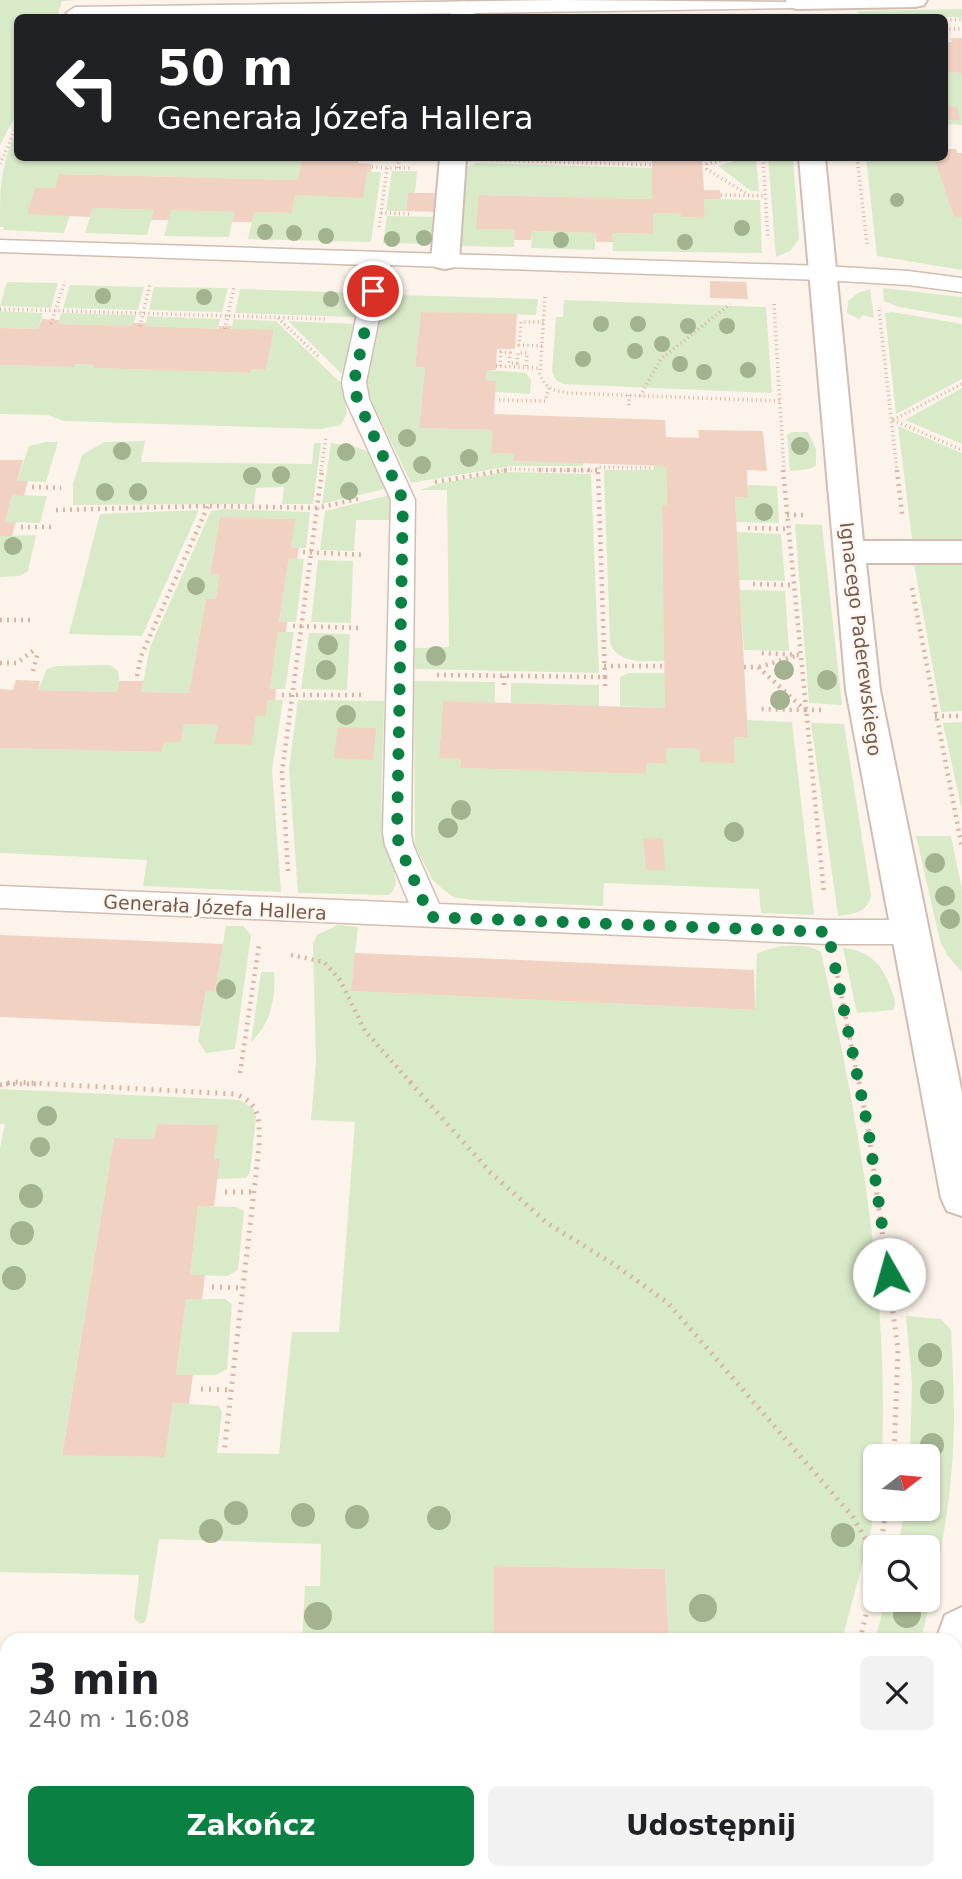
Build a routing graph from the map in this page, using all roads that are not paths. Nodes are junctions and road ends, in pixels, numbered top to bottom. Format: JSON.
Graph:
{"nodes":[{"id":1,"x":915,"y":0,"type":"edge"},
{"id":2,"x":797,"y":7,"type":"edge"},
{"id":3,"x":75,"y":13,"type":"dead end"},
{"id":4,"x":462,"y":13,"type":"edge"},
{"id":5,"x":812,"y":161,"type":"edge"},
{"id":6,"x":453,"y":162,"type":"edge"},
{"id":7,"x":0,"y":246,"type":"edge"},
{"id":8,"x":379,"y":246,"type":"junction"},
{"id":9,"x":444,"y":261,"type":"junction"},
{"id":10,"x":823,"y":273,"type":"junction"},
{"id":11,"x":962,"y":285,"type":"edge"},
{"id":12,"x":848,"y":552,"type":"junction"},
{"id":13,"x":962,"y":552,"type":"edge"},
{"id":14,"x":0,"y":897,"type":"edge"},
{"id":15,"x":430,"y":917,"type":"junction"},
{"id":16,"x":910,"y":932,"type":"junction"},
{"id":17,"x":962,"y":1198,"type":"edge"}],
"edges":[{"from":1,"to":2,"type":"street"},
{"from":2,"to":4,"type":"lane"},
{"from":3,"to":4,"type":"lane"},
{"from":5,"to":10,"type":"street","name":"Ignacego Paderewskiego"},
{"from":6,"to":9,"type":"street"},
{"from":7,"to":8,"type":"lane"},
{"from":8,"to":9,"type":"lane"},
{"from":8,"to":15,"type":"lane"},
{"from":9,"to":10,"type":"lane"},
{"from":10,"to":11,"type":"lane"},
{"from":10,"to":12,"type":"street","name":"Ignacego Paderewskiego"},
{"from":12,"to":13,"type":"street"},
{"from":12,"to":16,"type":"street","name":"Ignacego Paderewskiego"},
{"from":14,"to":15,"type":"lane","name":"Generała Józefa Hallera"},
{"from":15,"to":16,"type":"lane","name":"Generała Józefa Hallera"},
{"from":16,"to":17,"type":"street","name":"Ignacego Paderewskiego"}]}
